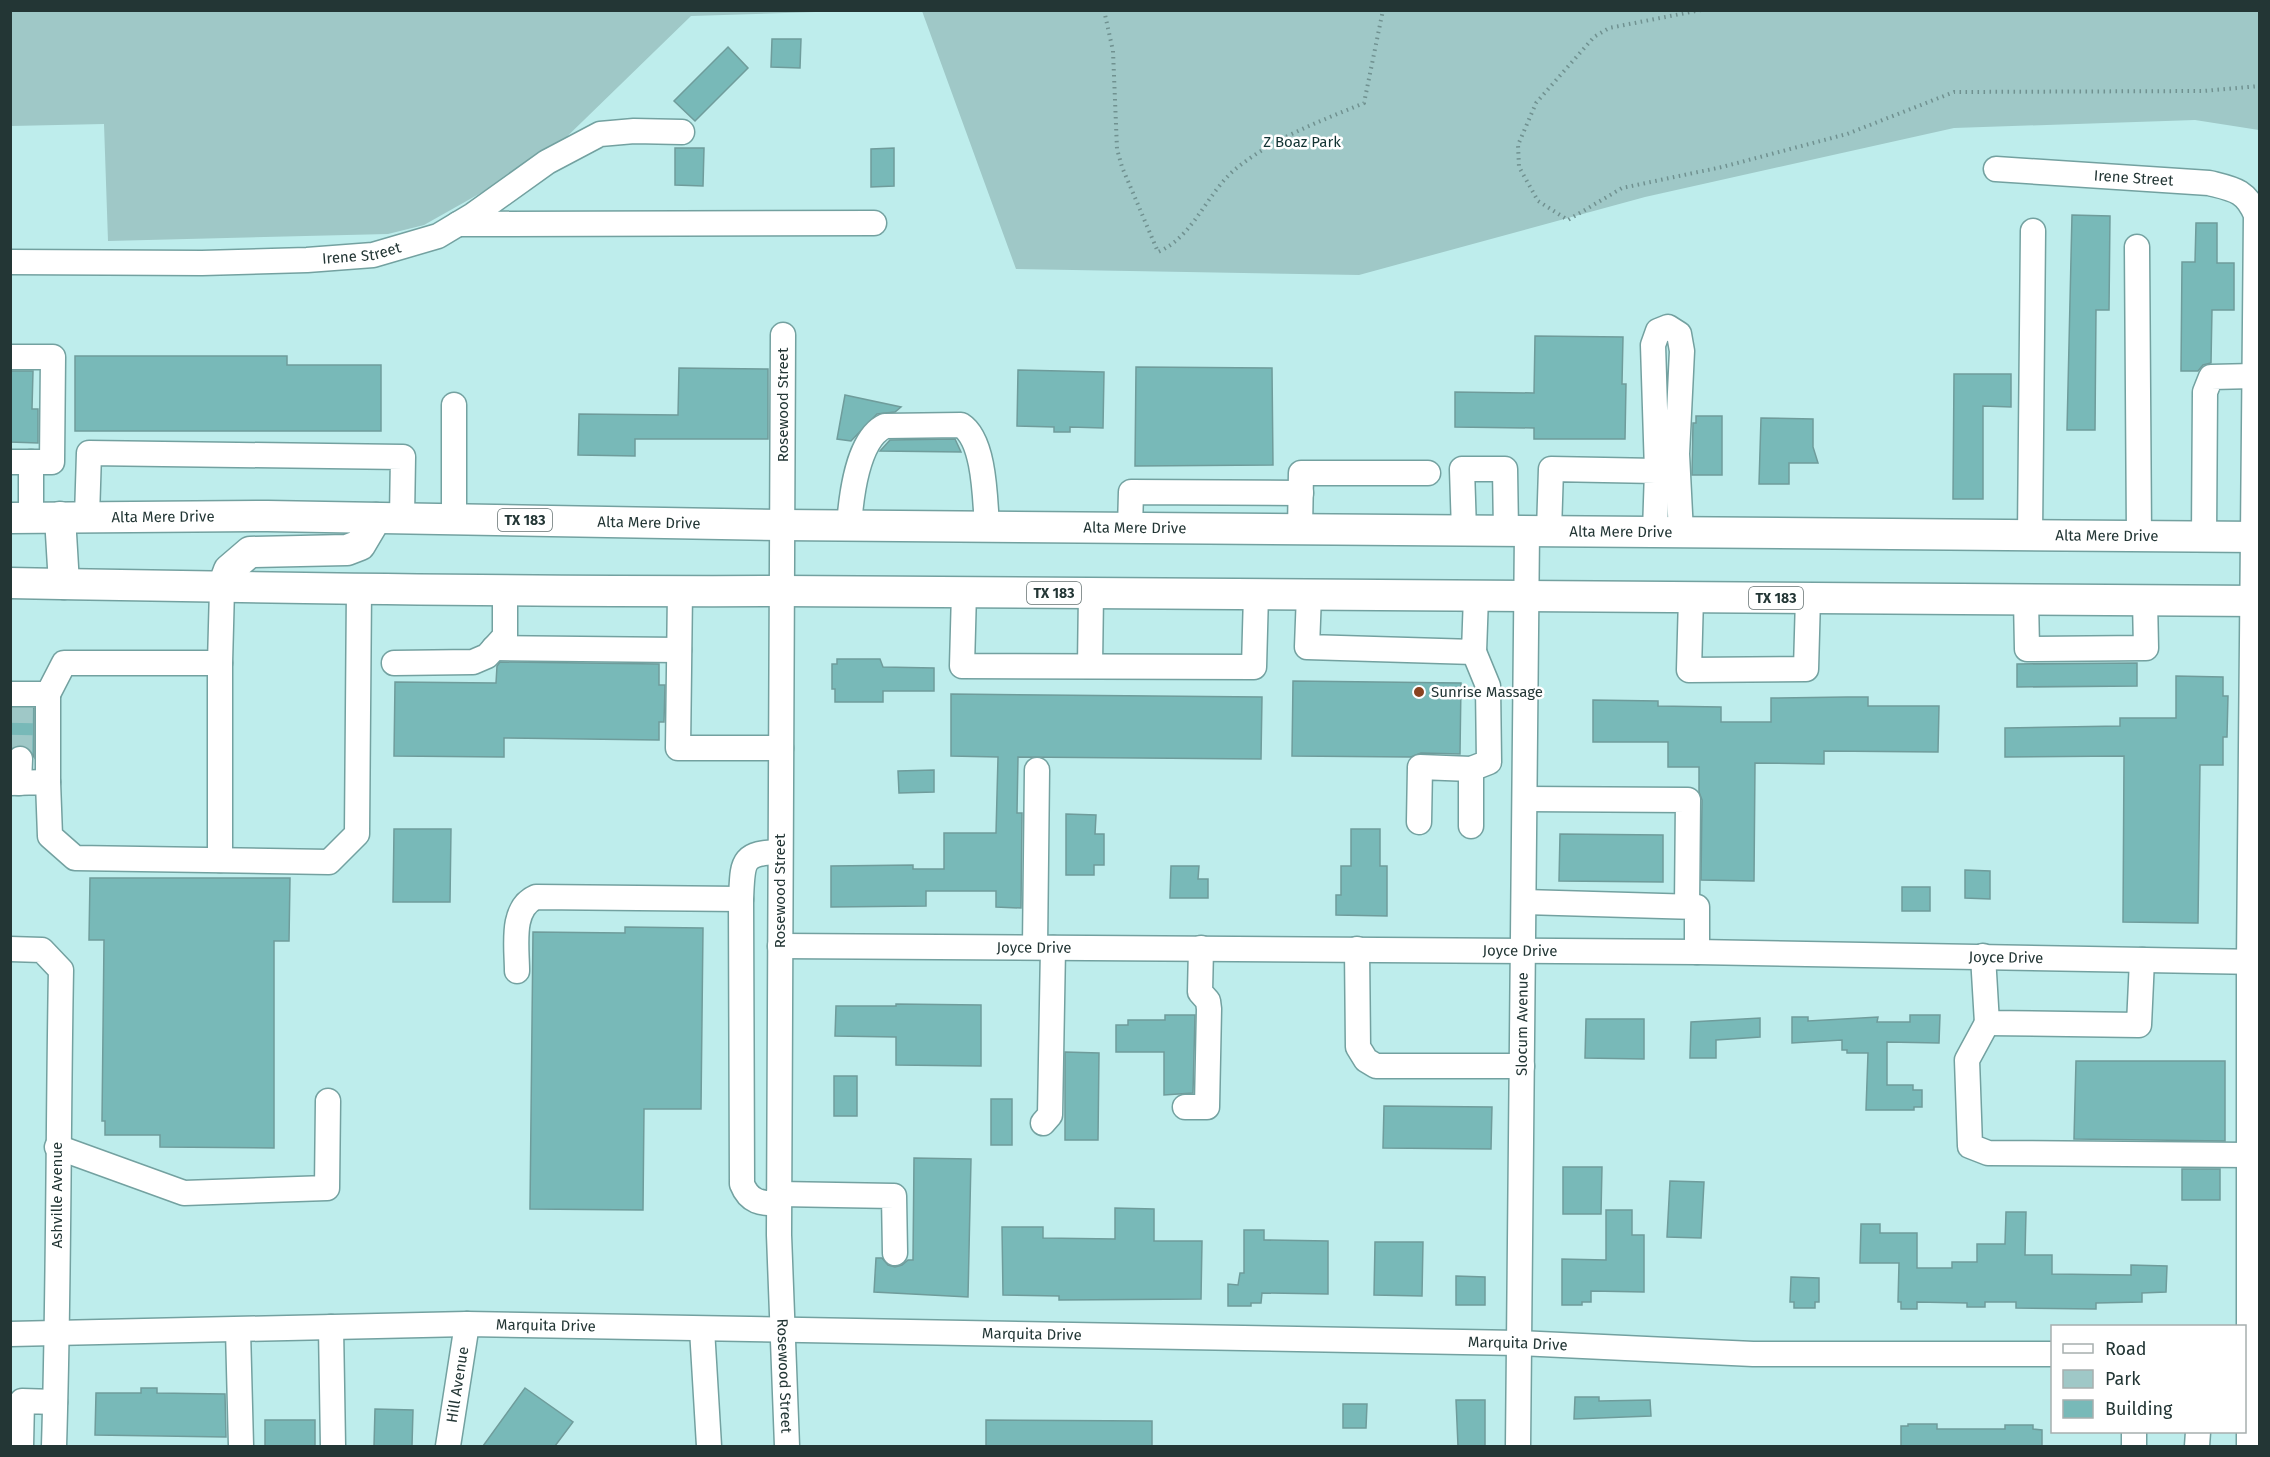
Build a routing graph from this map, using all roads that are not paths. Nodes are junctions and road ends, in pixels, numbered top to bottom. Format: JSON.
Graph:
{"nodes":[{"id":1,"x":682,"y":132,"type":"dead end"},
{"id":2,"x":1996,"y":169,"type":"dead end"},
{"id":3,"x":458,"y":224,"type":"junction"},
{"id":4,"x":874,"y":224,"type":"dead end"},
{"id":5,"x":2033,"y":231,"type":"dead end"},
{"id":6,"x":2138,"y":247,"type":"dead end"},
{"id":7,"x":10,"y":262,"type":"edge"},
{"id":8,"x":783,"y":335,"type":"dead end"},
{"id":9,"x":2257,"y":339,"type":"edge"},
{"id":10,"x":10,"y":357,"type":"edge"},
{"id":11,"x":2254,"y":376,"type":"junction"},
{"id":12,"x":454,"y":405,"type":"dead end"},
{"id":13,"x":21,"y":462,"type":"edge"},
{"id":14,"x":1657,"y":471,"type":"junction"},
{"id":15,"x":2256,"y":471,"type":"edge"},
{"id":16,"x":1428,"y":473,"type":"dead end"},
{"id":17,"x":1301,"y":493,"type":"junction"},
{"id":18,"x":47,"y":517,"type":"edge"},
{"id":19,"x":389,"y":518,"type":"junction"},
{"id":20,"x":454,"y":519,"type":"junction"},
{"id":21,"x":782,"y":525,"type":"junction"},
{"id":22,"x":849,"y":526,"type":"junction"},
{"id":23,"x":987,"y":527,"type":"junction"},
{"id":24,"x":1130,"y":528,"type":"junction"},
{"id":25,"x":1300,"y":529,"type":"junction"},
{"id":26,"x":1464,"y":531,"type":"junction"},
{"id":27,"x":1528,"y":531,"type":"junction"},
{"id":28,"x":1668,"y":532,"type":"junction"},
{"id":29,"x":2030,"y":535,"type":"junction"},
{"id":30,"x":2139,"y":536,"type":"junction"},
{"id":31,"x":2204,"y":537,"type":"junction"},
{"id":32,"x":2256,"y":537,"type":"edge"},
{"id":33,"x":10,"y":583,"type":"edge"},
{"id":34,"x":64,"y":584,"type":"junction"},
{"id":35,"x":359,"y":588,"type":"junction"},
{"id":36,"x":222,"y":589,"type":"junction"},
{"id":37,"x":505,"y":591,"type":"junction"},
{"id":38,"x":680,"y":591,"type":"junction"},
{"id":39,"x":782,"y":591,"type":"junction"},
{"id":40,"x":964,"y":592,"type":"junction"},
{"id":41,"x":1091,"y":593,"type":"junction"},
{"id":42,"x":10,"y":594,"type":"edge"},
{"id":43,"x":1256,"y":594,"type":"junction"},
{"id":44,"x":1309,"y":594,"type":"junction"},
{"id":45,"x":1476,"y":596,"type":"junction"},
{"id":46,"x":1526,"y":596,"type":"junction"},
{"id":47,"x":1691,"y":597,"type":"junction"},
{"id":48,"x":1808,"y":598,"type":"junction"},
{"id":49,"x":2026,"y":599,"type":"junction"},
{"id":50,"x":2145,"y":600,"type":"junction"},
{"id":51,"x":2256,"y":601,"type":"edge"},
{"id":52,"x":494,"y":648,"type":"junction"},
{"id":53,"x":679,"y":650,"type":"junction"},
{"id":54,"x":1474,"y":652,"type":"junction"},
{"id":55,"x":220,"y":663,"type":"junction"},
{"id":56,"x":394,"y":663,"type":"dead end"},
{"id":57,"x":1090,"y":666,"type":"junction"},
{"id":58,"x":48,"y":694,"type":"junction"},
{"id":59,"x":18,"y":698,"type":"edge"},
{"id":60,"x":781,"y":748,"type":"junction"},
{"id":61,"x":2255,"y":749,"type":"edge"},
{"id":62,"x":20,"y":759,"type":"tunnel mouth"},
{"id":63,"x":1471,"y":769,"type":"junction"},
{"id":64,"x":1037,"y":770,"type":"dead end"},
{"id":65,"x":48,"y":782,"type":"junction"},
{"id":66,"x":15,"y":783,"type":"edge"},
{"id":67,"x":1525,"y":799,"type":"junction"},
{"id":68,"x":1419,"y":822,"type":"dead end"},
{"id":69,"x":1471,"y":826,"type":"dead end"},
{"id":70,"x":780,"y":852,"type":"junction"},
{"id":71,"x":220,"y":861,"type":"junction"},
{"id":72,"x":741,"y":899,"type":"junction"},
{"id":73,"x":1524,"y":902,"type":"junction"},
{"id":74,"x":1688,"y":906,"type":"junction"},
{"id":75,"x":780,"y":946,"type":"junction"},
{"id":76,"x":1044,"y":947,"type":"junction"},
{"id":77,"x":1201,"y":948,"type":"junction"},
{"id":78,"x":10,"y":949,"type":"edge"},
{"id":79,"x":1357,"y":949,"type":"junction"},
{"id":80,"x":1524,"y":950,"type":"junction"},
{"id":81,"x":1697,"y":952,"type":"junction"},
{"id":82,"x":1983,"y":956,"type":"junction"},
{"id":83,"x":2142,"y":960,"type":"junction"},
{"id":84,"x":2254,"y":962,"type":"edge"},
{"id":85,"x":517,"y":971,"type":"dead end"},
{"id":86,"x":1987,"y":1023,"type":"junction"},
{"id":87,"x":1522,"y":1066,"type":"junction"},
{"id":88,"x":328,"y":1101,"type":"dead end"},
{"id":89,"x":1185,"y":1107,"type":"dead end"},
{"id":90,"x":1043,"y":1124,"type":"dead end"},
{"id":91,"x":57,"y":1148,"type":"junction"},
{"id":92,"x":2249,"y":1155,"type":"junction"},
{"id":93,"x":779,"y":1198,"type":"junction"},
{"id":94,"x":895,"y":1253,"type":"dead end"},
{"id":95,"x":467,"y":1324,"type":"junction"},
{"id":96,"x":331,"y":1327,"type":"junction"},
{"id":97,"x":702,"y":1329,"type":"junction"},
{"id":98,"x":238,"y":1330,"type":"junction"},
{"id":99,"x":783,"y":1330,"type":"junction"},
{"id":100,"x":10,"y":1334,"type":"edge"},
{"id":101,"x":58,"y":1334,"type":"junction"},
{"id":102,"x":1518,"y":1343,"type":"junction"},
{"id":103,"x":2051,"y":1354,"type":"edge"},
{"id":104,"x":2251,"y":1354,"type":"edge"},
{"id":105,"x":16,"y":1395,"type":"edge"},
{"id":106,"x":55,"y":1402,"type":"junction"},
{"id":107,"x":21,"y":1446,"type":"edge"},
{"id":108,"x":54,"y":1446,"type":"edge"},
{"id":109,"x":241,"y":1446,"type":"edge"},
{"id":110,"x":333,"y":1446,"type":"edge"},
{"id":111,"x":448,"y":1446,"type":"edge"},
{"id":112,"x":709,"y":1446,"type":"edge"},
{"id":113,"x":787,"y":1446,"type":"edge"},
{"id":114,"x":1518,"y":1446,"type":"edge"},
{"id":115,"x":2249,"y":1446,"type":"edge"}],
"edges":[{"from":1,"to":3,"type":"street","name":"Irene Street"},
{"from":2,"to":9,"type":"street","name":"Irene Street"},
{"from":3,"to":4,"type":"street"},
{"from":3,"to":7,"type":"street","name":"Irene Street"},
{"from":5,"to":29,"type":"street"},
{"from":6,"to":30,"type":"street"},
{"from":8,"to":21,"type":"street","name":"Rosewood Street"},
{"from":9,"to":11,"type":"street"},
{"from":10,"to":13,"type":"street"},
{"from":11,"to":15,"type":"street"},
{"from":11,"to":31,"type":"street"},
{"from":12,"to":20,"type":"street"},
{"from":13,"to":18,"type":"street"},
{"from":14,"to":27,"type":"street"},
{"from":14,"to":28,"type":"street"},
{"from":14,"to":28,"type":"street"},
{"from":15,"to":32,"type":"street"},
{"from":16,"to":17,"type":"street"},
{"from":17,"to":24,"type":"street"},
{"from":17,"to":25,"type":"street"},
{"from":18,"to":19,"type":"main road","name":"Alta Mere Drive","number":"TX 183"},
{"from":18,"to":19,"type":"street"},
{"from":18,"to":34,"type":"main road"},
{"from":19,"to":20,"type":"main road","name":"Alta Mere Drive","number":"TX 183"},
{"from":19,"to":36,"type":"main road"},
{"from":20,"to":21,"type":"main road","name":"Alta Mere Drive","number":"TX 183"},
{"from":21,"to":22,"type":"main road","name":"Alta Mere Drive","number":"TX 183"},
{"from":21,"to":39,"type":"street","name":"Rosewood Street"},
{"from":22,"to":23,"type":"main road","name":"Alta Mere Drive","number":"TX 183"},
{"from":22,"to":23,"type":"street"},
{"from":23,"to":24,"type":"main road","name":"Alta Mere Drive","number":"TX 183"},
{"from":24,"to":25,"type":"main road","name":"Alta Mere Drive","number":"TX 183"},
{"from":25,"to":26,"type":"main road","name":"Alta Mere Drive","number":"TX 183"},
{"from":26,"to":27,"type":"main road","name":"Alta Mere Drive","number":"TX 183"},
{"from":26,"to":27,"type":"street"},
{"from":27,"to":28,"type":"main road","name":"Alta Mere Drive","number":"TX 183"},
{"from":27,"to":46,"type":"street","name":"Slocum Avenue"},
{"from":28,"to":29,"type":"main road","name":"Alta Mere Drive","number":"TX 183"},
{"from":29,"to":30,"type":"main road","name":"Alta Mere Drive","number":"TX 183"},
{"from":30,"to":31,"type":"main road","name":"Alta Mere Drive","number":"TX 183"},
{"from":31,"to":32,"type":"main road","name":"Alta Mere Drive","number":"TX 183"},
{"from":32,"to":51,"type":"street"},
{"from":33,"to":34,"type":"main road","number":"TX 183"},
{"from":34,"to":36,"type":"main road","number":"TX 183"},
{"from":34,"to":42,"type":"main road"},
{"from":35,"to":36,"type":"main road","number":"TX 183"},
{"from":35,"to":37,"type":"main road","number":"TX 183"},
{"from":35,"to":71,"type":"street"},
{"from":36,"to":55,"type":"street"},
{"from":37,"to":38,"type":"main road","number":"TX 183"},
{"from":37,"to":52,"type":"street"},
{"from":38,"to":39,"type":"main road","number":"TX 183"},
{"from":38,"to":53,"type":"street"},
{"from":39,"to":40,"type":"main road","number":"TX 183"},
{"from":39,"to":60,"type":"street","name":"Rosewood Street"},
{"from":40,"to":41,"type":"main road","number":"TX 183"},
{"from":40,"to":57,"type":"street"},
{"from":41,"to":43,"type":"main road","number":"TX 183"},
{"from":41,"to":57,"type":"street"},
{"from":43,"to":44,"type":"main road","number":"TX 183"},
{"from":43,"to":57,"type":"street"},
{"from":44,"to":45,"type":"main road","number":"TX 183"},
{"from":44,"to":54,"type":"street"},
{"from":45,"to":46,"type":"main road","number":"TX 183"},
{"from":45,"to":54,"type":"street"},
{"from":46,"to":47,"type":"main road","number":"TX 183"},
{"from":46,"to":67,"type":"street","name":"Slocum Avenue"},
{"from":47,"to":48,"type":"main road","number":"TX 183"},
{"from":47,"to":48,"type":"street"},
{"from":48,"to":49,"type":"main road","number":"TX 183"},
{"from":49,"to":50,"type":"main road","number":"TX 183"},
{"from":49,"to":50,"type":"street"},
{"from":50,"to":51,"type":"main road","number":"TX 183"},
{"from":51,"to":61,"type":"street"},
{"from":52,"to":53,"type":"street"},
{"from":52,"to":56,"type":"street"},
{"from":53,"to":60,"type":"street"},
{"from":54,"to":63,"type":"street"},
{"from":55,"to":58,"type":"street"},
{"from":55,"to":71,"type":"street"},
{"from":58,"to":59,"type":"street"},
{"from":58,"to":65,"type":"street"},
{"from":60,"to":70,"type":"street","name":"Rosewood Street"},
{"from":61,"to":84,"type":"street"},
{"from":62,"to":66,"type":"street"},
{"from":63,"to":68,"type":"street"},
{"from":63,"to":69,"type":"street"},
{"from":64,"to":76,"type":"street"},
{"from":65,"to":66,"type":"street"},
{"from":65,"to":71,"type":"street"},
{"from":67,"to":73,"type":"street","name":"Slocum Avenue"},
{"from":67,"to":74,"type":"street"},
{"from":70,"to":72,"type":"street"},
{"from":70,"to":75,"type":"street","name":"Rosewood Street"},
{"from":72,"to":85,"type":"street"},
{"from":72,"to":93,"type":"street"},
{"from":73,"to":74,"type":"street"},
{"from":73,"to":80,"type":"street","name":"Slocum Avenue"},
{"from":74,"to":81,"type":"street"},
{"from":75,"to":76,"type":"street","name":"Joyce Drive"},
{"from":75,"to":93,"type":"street","name":"Rosewood Street"},
{"from":76,"to":77,"type":"street","name":"Joyce Drive"},
{"from":76,"to":90,"type":"street"},
{"from":77,"to":79,"type":"street","name":"Joyce Drive"},
{"from":77,"to":89,"type":"street"},
{"from":78,"to":91,"type":"street","name":"Ashville Avenue"},
{"from":79,"to":80,"type":"street","name":"Joyce Drive"},
{"from":79,"to":87,"type":"street"},
{"from":80,"to":81,"type":"street","name":"Joyce Drive"},
{"from":80,"to":87,"type":"street","name":"Slocum Avenue"},
{"from":81,"to":82,"type":"street","name":"Joyce Drive"},
{"from":82,"to":83,"type":"street","name":"Joyce Drive"},
{"from":82,"to":86,"type":"street"},
{"from":83,"to":84,"type":"street","name":"Joyce Drive"},
{"from":83,"to":86,"type":"street"},
{"from":84,"to":92,"type":"street"},
{"from":86,"to":92,"type":"street"},
{"from":87,"to":102,"type":"street","name":"Slocum Avenue"},
{"from":88,"to":91,"type":"street"},
{"from":91,"to":101,"type":"street","name":"Ashville Avenue"},
{"from":92,"to":104,"type":"street"},
{"from":93,"to":94,"type":"street"},
{"from":93,"to":99,"type":"street","name":"Rosewood Street"},
{"from":95,"to":96,"type":"street","name":"Marquita Drive"},
{"from":95,"to":97,"type":"street","name":"Marquita Drive"},
{"from":95,"to":111,"type":"street","name":"Hill Avenue"},
{"from":96,"to":98,"type":"street","name":"Marquita Drive"},
{"from":96,"to":110,"type":"street"},
{"from":97,"to":99,"type":"street","name":"Marquita Drive"},
{"from":97,"to":112,"type":"street"},
{"from":98,"to":101,"type":"street","name":"Marquita Drive"},
{"from":98,"to":109,"type":"street"},
{"from":99,"to":102,"type":"street","name":"Marquita Drive"},
{"from":99,"to":113,"type":"street","name":"Rosewood Street"},
{"from":100,"to":101,"type":"street","name":"Marquita Drive"},
{"from":101,"to":106,"type":"street","name":"Ashville Avenue"},
{"from":102,"to":103,"type":"street","name":"Marquita Drive"},
{"from":102,"to":114,"type":"street","name":"Slocum Avenue"},
{"from":104,"to":115,"type":"street"},
{"from":105,"to":106,"type":"street"},
{"from":105,"to":107,"type":"street"},
{"from":106,"to":108,"type":"street","name":"Ashville Avenue"}]}
